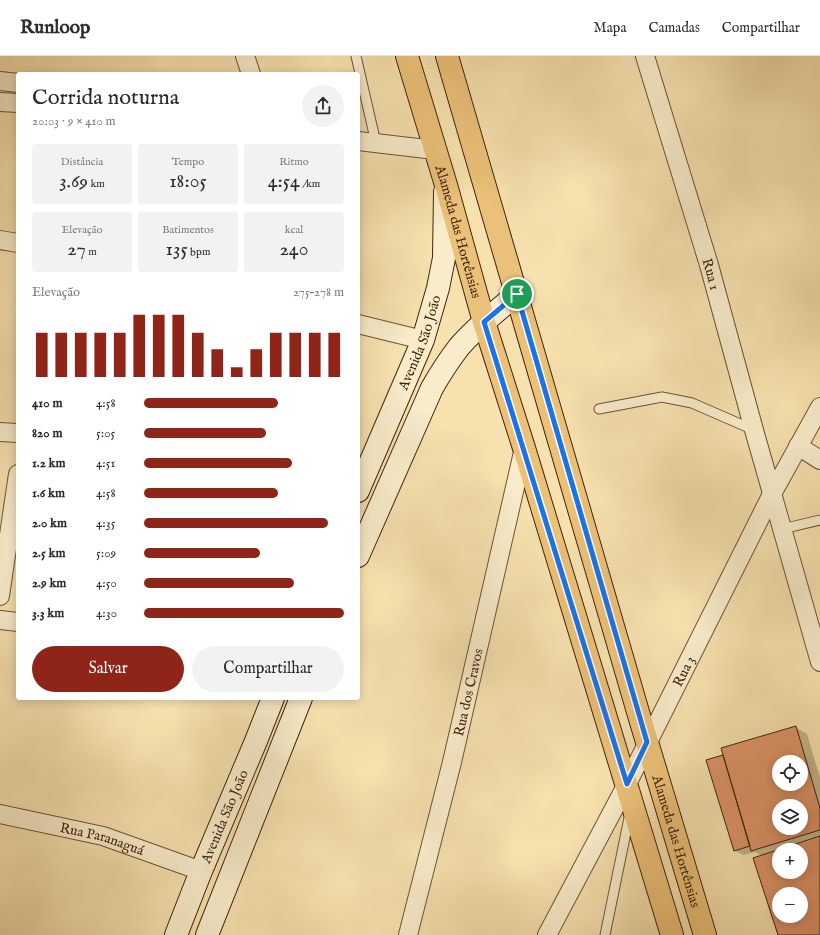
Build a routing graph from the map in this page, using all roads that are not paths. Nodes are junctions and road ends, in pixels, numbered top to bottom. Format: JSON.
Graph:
{"nodes":[{"id":1,"x":245,"y":56,"type":"edge"},
{"id":2,"x":356,"y":56,"type":"edge"},
{"id":3,"x":407,"y":56,"type":"edge"},
{"id":4,"x":447,"y":56,"type":"edge"},
{"id":5,"x":645,"y":56,"type":"edge"},
{"id":6,"x":249,"y":72,"type":"edge"},
{"id":7,"x":360,"y":72,"type":"edge"},
{"id":8,"x":360,"y":73,"type":"edge"},
{"id":9,"x":0,"y":81,"type":"edge"},
{"id":10,"x":16,"y":83,"type":"edge"},
{"id":11,"x":0,"y":102,"type":"edge"},
{"id":12,"x":16,"y":103,"type":"edge"},
{"id":13,"x":360,"y":141,"type":"edge"},
{"id":14,"x":376,"y":143,"type":"junction"},
{"id":15,"x":435,"y":150,"type":"junction"},
{"id":16,"x":446,"y":184,"type":"junction"},
{"id":17,"x":0,"y":240,"type":"edge"},
{"id":18,"x":16,"y":243,"type":"edge"},
{"id":19,"x":517,"y":294,"type":"junction"},
{"id":20,"x":484,"y":322,"type":"junction"},
{"id":21,"x":360,"y":324,"type":"edge"},
{"id":22,"x":423,"y":340,"type":"junction"},
{"id":23,"x":599,"y":409,"type":"dead end"},
{"id":24,"x":819,"y":411,"type":"edge"},
{"id":25,"x":754,"y":430,"type":"junction"},
{"id":26,"x":0,"y":432,"type":"edge"},
{"id":27,"x":16,"y":434,"type":"edge"},
{"id":28,"x":798,"y":446,"type":"junction"},
{"id":29,"x":524,"y":448,"type":"junction"},
{"id":30,"x":820,"y":460,"type":"edge"},
{"id":31,"x":360,"y":486,"type":"edge"},
{"id":32,"x":16,"y":488,"type":"edge"},
{"id":33,"x":772,"y":494,"type":"junction"},
{"id":34,"x":820,"y":520,"type":"edge"},
{"id":35,"x":782,"y":529,"type":"junction"},
{"id":36,"x":362,"y":533,"type":"edge"},
{"id":37,"x":360,"y":544,"type":"edge"},
{"id":38,"x":0,"y":596,"type":"edge"},
{"id":39,"x":0,"y":620,"type":"edge"},
{"id":40,"x":16,"y":622,"type":"edge"},
{"id":41,"x":820,"y":662,"type":"edge"},
{"id":42,"x":271,"y":700,"type":"edge"},
{"id":43,"x":300,"y":700,"type":"edge"},
{"id":44,"x":647,"y":742,"type":"junction"},
{"id":45,"x":629,"y":794,"type":"junction"},
{"id":46,"x":0,"y":814,"type":"edge"},
{"id":47,"x":201,"y":871,"type":"junction"},
{"id":48,"x":176,"y":935,"type":"edge"},
{"id":49,"x":207,"y":935,"type":"edge"},
{"id":50,"x":408,"y":935,"type":"edge"},
{"id":51,"x":547,"y":935,"type":"edge"},
{"id":52,"x":605,"y":935,"type":"edge"},
{"id":53,"x":672,"y":935,"type":"edge"},
{"id":54,"x":705,"y":935,"type":"edge"}],
"edges":[{"from":1,"to":6,"type":"street"},
{"from":2,"to":7,"type":"lane"},
{"from":3,"to":15,"type":"main road","name":"Alameda das Hortênsias"},
{"from":4,"to":19,"type":"main road","name":"Alameda das Hortênsias"},
{"from":5,"to":25,"type":"street","name":"Rua 1"},
{"from":8,"to":14,"type":"lane"},
{"from":9,"to":10,"type":"street"},
{"from":11,"to":12,"type":"street"},
{"from":13,"to":14,"type":"street"},
{"from":14,"to":15,"type":"street"},
{"from":15,"to":16,"type":"main road","name":"Alameda das Hortênsias"},
{"from":16,"to":20,"type":"main road","name":"Alameda das Hortênsias"},
{"from":16,"to":22,"type":"street","name":"Avenida São João"},
{"from":17,"to":18,"type":"street"},
{"from":19,"to":20,"type":"street","name":"Avenida São João"},
{"from":19,"to":44,"type":"main road","name":"Alameda das Hortênsias"},
{"from":20,"to":29,"type":"main road","name":"Alameda das Hortênsias"},
{"from":20,"to":36,"type":"street","name":"Avenida São João"},
{"from":21,"to":22,"type":"street"},
{"from":22,"to":31,"type":"street","name":"Avenida São João"},
{"from":23,"to":25,"type":"lane"},
{"from":24,"to":28,"type":"street","name":"Rua 3"},
{"from":25,"to":33,"type":"street","name":"Rua 1"},
{"from":26,"to":27,"type":"street"},
{"from":28,"to":30,"type":"street"},
{"from":28,"to":33,"type":"street","name":"Rua 3"},
{"from":29,"to":45,"type":"main road","name":"Alameda das Hortênsias"},
{"from":29,"to":50,"type":"street","name":"Rua dos Cravos"},
{"from":32,"to":38,"type":"street"},
{"from":33,"to":35,"type":"street","name":"Rua 1"},
{"from":33,"to":44,"type":"street","name":"Rua 3"},
{"from":34,"to":35,"type":"lane"},
{"from":35,"to":41,"type":"street","name":"Rua 1"},
{"from":36,"to":37,"type":"street","name":"Avenida São João"},
{"from":39,"to":40,"type":"street"},
{"from":42,"to":47,"type":"street","name":"Avenida São João"},
{"from":43,"to":49,"type":"street","name":"Avenida São João"},
{"from":44,"to":45,"type":"street","name":"Rua 3"},
{"from":44,"to":54,"type":"main road","name":"Alameda das Hortênsias"},
{"from":45,"to":51,"type":"street","name":"Rua 3"},
{"from":45,"to":52,"type":"lane"},
{"from":45,"to":53,"type":"main road","name":"Alameda das Hortênsias"},
{"from":46,"to":47,"type":"street","name":"Rua Paranaguá"},
{"from":47,"to":48,"type":"street","name":"Avenida São João"}]}
